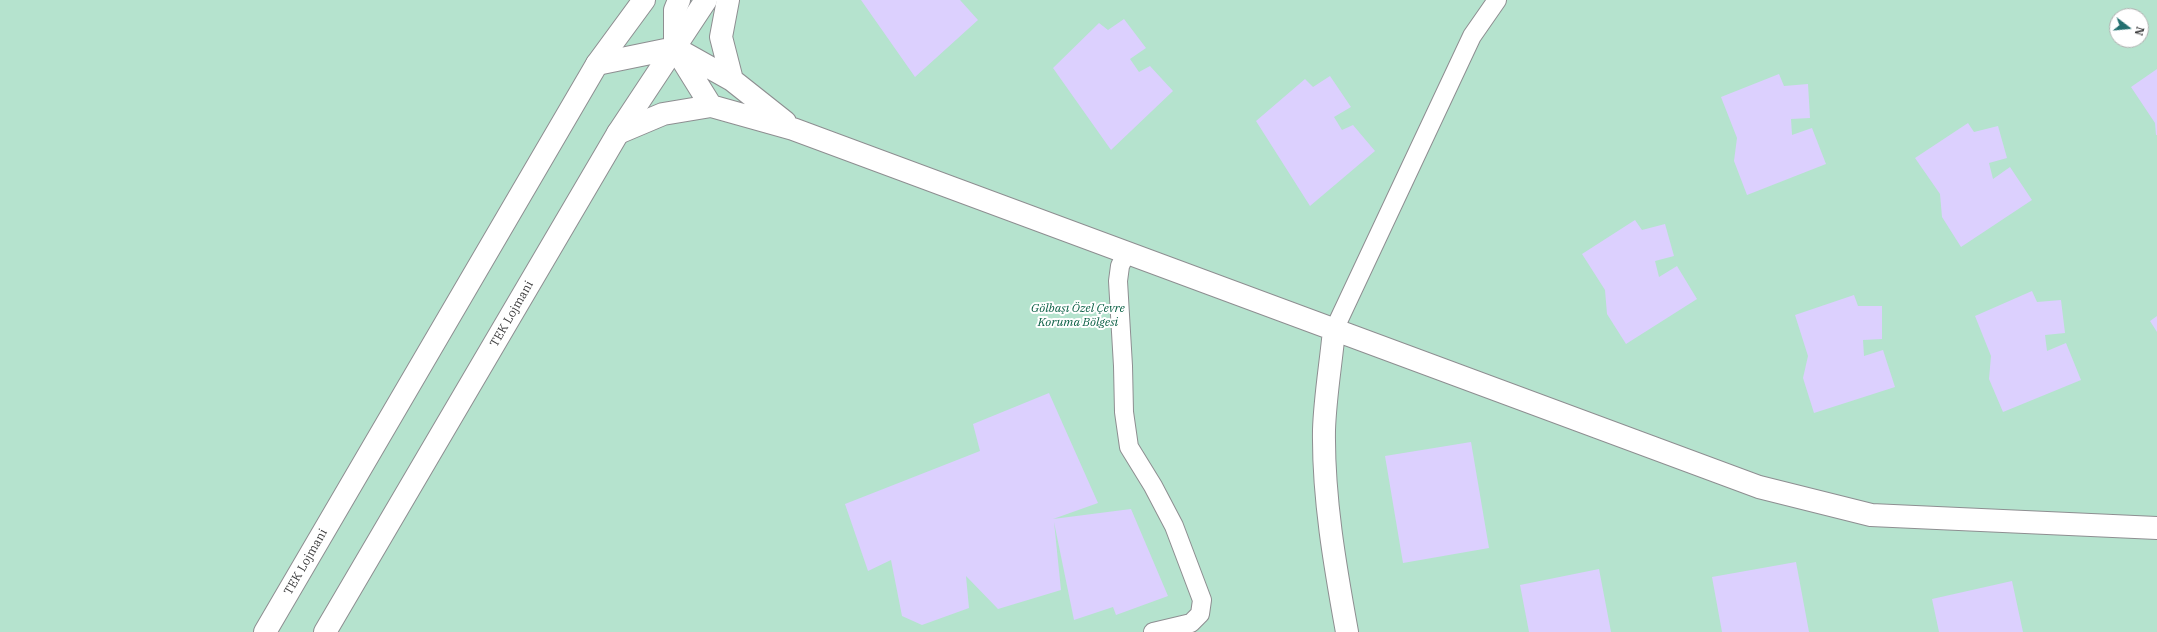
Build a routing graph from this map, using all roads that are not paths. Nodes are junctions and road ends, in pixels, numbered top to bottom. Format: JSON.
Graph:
{"nodes":[{"id":1,"x":644,"y":0,"type":"edge"},
{"id":2,"x":679,"y":0,"type":"edge"},
{"id":3,"x":706,"y":0,"type":"edge"},
{"id":4,"x":728,"y":0,"type":"edge"},
{"id":5,"x":1497,"y":0,"type":"edge"},
{"id":6,"x":675,"y":48,"type":"junction"},
{"id":7,"x":598,"y":64,"type":"junction"},
{"id":8,"x":732,"y":80,"type":"junction"},
{"id":9,"x":711,"y":106,"type":"junction"},
{"id":10,"x":793,"y":129,"type":"junction"},
{"id":11,"x":618,"y":133,"type":"junction"},
{"id":12,"x":1126,"y":253,"type":"junction"},
{"id":13,"x":1334,"y":330,"type":"junction"},
{"id":14,"x":2157,"y":528,"type":"edge"},
{"id":15,"x":265,"y":632,"type":"edge"},
{"id":16,"x":325,"y":632,"type":"edge"},
{"id":17,"x":1153,"y":632,"type":"edge"},
{"id":18,"x":1347,"y":632,"type":"edge"}],
"edges":[{"from":1,"to":7,"type":"street","name":"TEK Lojmani"},
{"from":2,"to":6,"type":"street"},
{"from":3,"to":6,"type":"street","name":"TEK Lojmani"},
{"from":4,"to":8,"type":"street"},
{"from":5,"to":13,"type":"lane"},
{"from":6,"to":7,"type":"street"},
{"from":6,"to":8,"type":"street"},
{"from":6,"to":9,"type":"street"},
{"from":6,"to":11,"type":"street","name":"TEK Lojmani"},
{"from":7,"to":15,"type":"street","name":"TEK Lojmani"},
{"from":8,"to":10,"type":"street"},
{"from":9,"to":10,"type":"street"},
{"from":9,"to":11,"type":"street"},
{"from":10,"to":12,"type":"street"},
{"from":11,"to":16,"type":"street","name":"TEK Lojmani"},
{"from":12,"to":13,"type":"street"},
{"from":12,"to":17,"type":"lane"},
{"from":13,"to":14,"type":"street"},
{"from":13,"to":18,"type":"street"}]}
